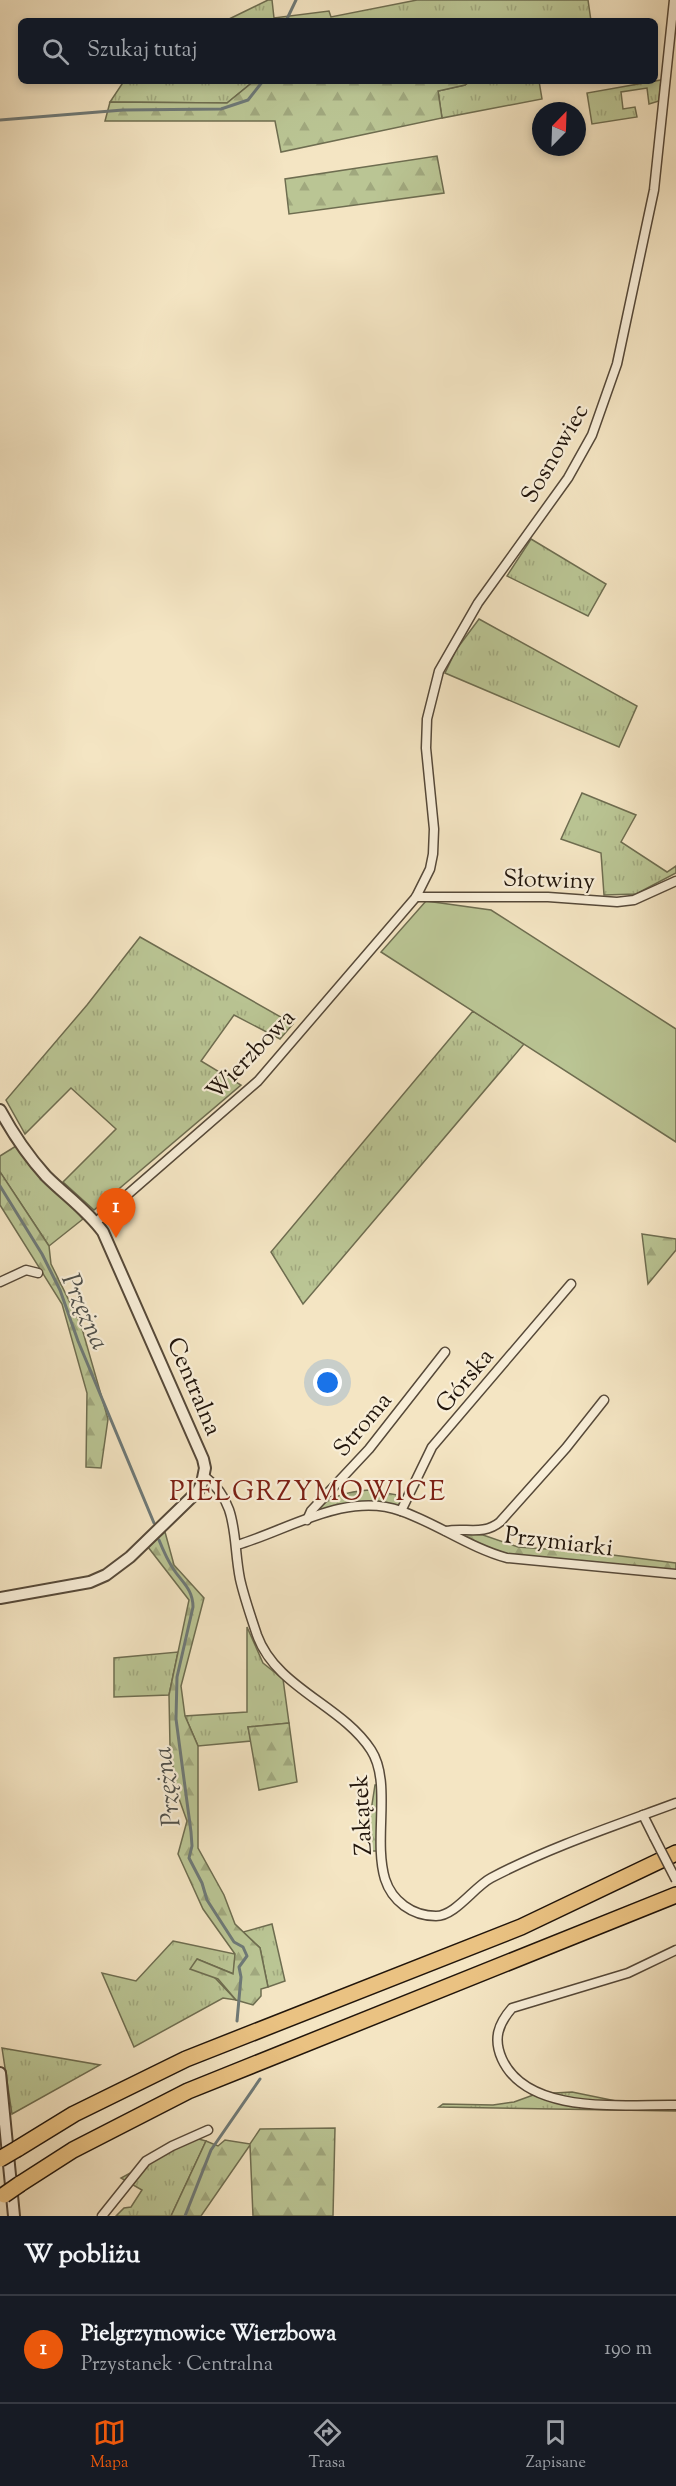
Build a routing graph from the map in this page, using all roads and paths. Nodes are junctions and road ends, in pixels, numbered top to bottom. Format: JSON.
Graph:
{"nodes":[{"id":1,"x":674,"y":0,"type":"edge"},
{"id":2,"x":674,"y":15,"type":"edge"},
{"id":3,"x":676,"y":881,"type":"edge"},
{"id":4,"x":416,"y":897,"type":"junction"},
{"id":5,"x":0,"y":1110,"type":"edge"},
{"id":6,"x":96,"y":1222,"type":"junction"},
{"id":7,"x":38,"y":1274,"type":"dead end"},
{"id":8,"x":0,"y":1282,"type":"edge"},
{"id":9,"x":571,"y":1284,"type":"dead end"},
{"id":10,"x":445,"y":1352,"type":"dead end"},
{"id":11,"x":604,"y":1400,"type":"dead end"},
{"id":12,"x":204,"y":1476,"type":"junction"},
{"id":13,"x":401,"y":1511,"type":"junction"},
{"id":14,"x":307,"y":1520,"type":"junction"},
{"id":15,"x":446,"y":1531,"type":"junction"},
{"id":16,"x":237,"y":1545,"type":"junction"},
{"id":17,"x":676,"y":1574,"type":"edge"},
{"id":18,"x":0,"y":1598,"type":"edge"},
{"id":19,"x":676,"y":1803,"type":"edge"},
{"id":20,"x":644,"y":1815,"type":"junction"},
{"id":21,"x":676,"y":1853,"type":"edge"},
{"id":22,"x":676,"y":1880,"type":"edge"},
{"id":23,"x":676,"y":1895,"type":"edge"},
{"id":24,"x":676,"y":1950,"type":"edge"},
{"id":25,"x":0,"y":2073,"type":"edge"},
{"id":26,"x":676,"y":2105,"type":"edge"},
{"id":27,"x":208,"y":2130,"type":"dead end"},
{"id":28,"x":0,"y":2159,"type":"edge"},
{"id":29,"x":2,"y":2196,"type":"edge"},
{"id":30,"x":14,"y":2216,"type":"edge"},
{"id":31,"x":102,"y":2216,"type":"edge"}],
"edges":[{"from":1,"to":2,"type":"street","name":"Sosnowiec"},
{"from":2,"to":4,"type":"street","name":"Sosnowiec"},
{"from":3,"to":4,"type":"street","name":"Słotwiny"},
{"from":4,"to":6,"type":"street","name":"Wierzbowa"},
{"from":5,"to":6,"type":"street","name":"Centralna"},
{"from":6,"to":12,"type":"street","name":"Centralna"},
{"from":7,"to":8,"type":"street"},
{"from":9,"to":13,"type":"street","name":"Górska"},
{"from":10,"to":14,"type":"street","name":"Stroma"},
{"from":11,"to":15,"type":"street"},
{"from":12,"to":16,"type":"street","name":"Zakątek"},
{"from":12,"to":18,"type":"street"},
{"from":13,"to":14,"type":"street","name":"Przymiarki"},
{"from":13,"to":15,"type":"street","name":"Przymiarki"},
{"from":14,"to":16,"type":"street","name":"Przymiarki"},
{"from":15,"to":17,"type":"street","name":"Przymiarki"},
{"from":16,"to":20,"type":"street","name":"Zakątek"},
{"from":19,"to":20,"type":"street","name":"Zakątek"},
{"from":20,"to":22,"type":"street","bridge":true},
{"from":21,"to":28,"type":"highway","bridge":true},
{"from":23,"to":29,"type":"highway","bridge":true},
{"from":24,"to":26,"type":"street"},
{"from":25,"to":30,"type":"street"},
{"from":27,"to":31,"type":"street"}]}
